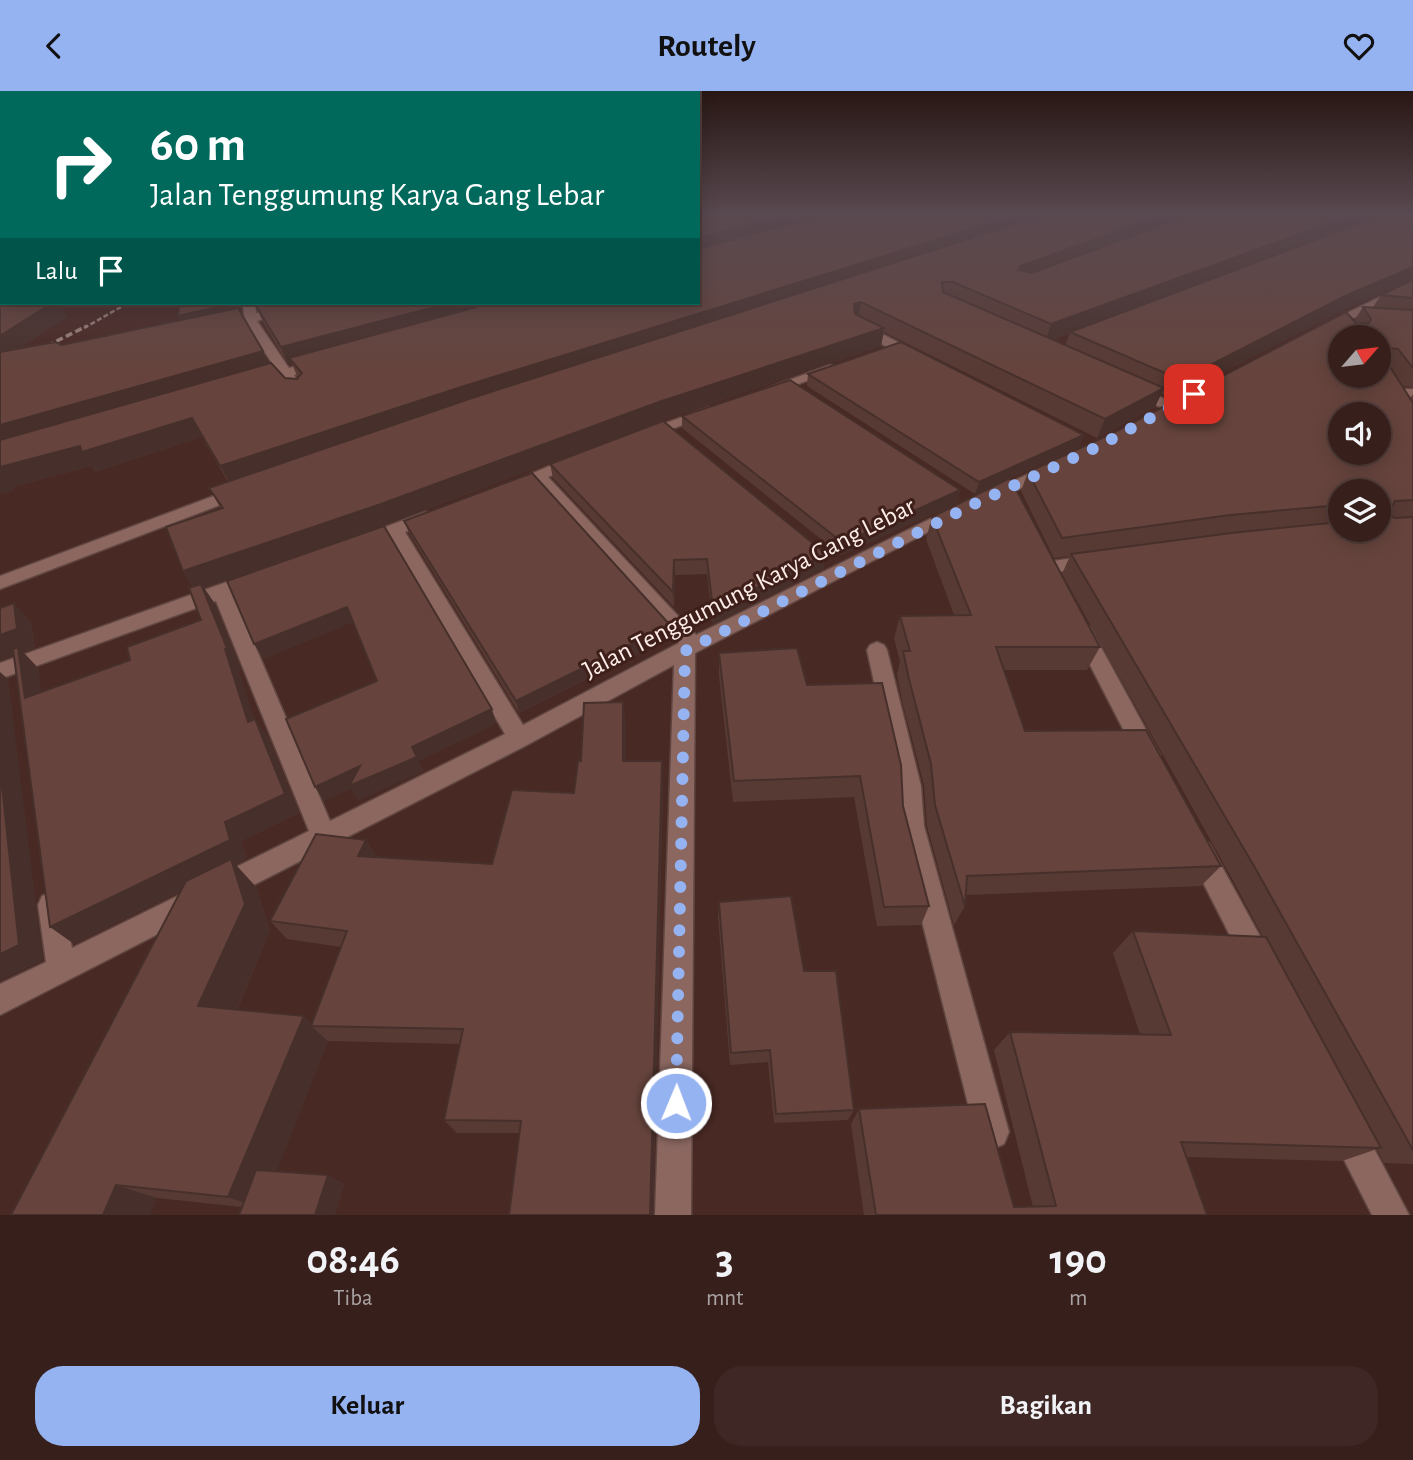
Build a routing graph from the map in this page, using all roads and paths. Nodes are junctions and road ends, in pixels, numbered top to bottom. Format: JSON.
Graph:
{"nodes":[{"id":1,"x":1413,"y":285,"type":"edge"},
{"id":2,"x":1383,"y":298,"type":"junction"},
{"id":3,"x":1413,"y":300,"type":"edge"},
{"id":4,"x":249,"y":305,"type":"edge"},
{"id":5,"x":309,"y":305,"type":"edge"},
{"id":6,"x":250,"y":319,"type":"junction"},
{"id":7,"x":1374,"y":319,"type":"edge"},
{"id":8,"x":1343,"y":322,"type":"junction"},
{"id":9,"x":859,"y":326,"type":"edge"},
{"id":10,"x":209,"y":328,"type":"edge"},
{"id":11,"x":1302,"y":338,"type":"edge"},
{"id":12,"x":897,"y":348,"type":"junction"},
{"id":13,"x":873,"y":355,"type":"edge"},
{"id":14,"x":335,"y":359,"type":"edge"},
{"id":15,"x":849,"y":363,"type":"edge"},
{"id":16,"x":934,"y":366,"type":"edge"},
{"id":17,"x":283,"y":373,"type":"junction"},
{"id":18,"x":789,"y":383,"type":"junction"},
{"id":19,"x":1119,"y":384,"type":"edge"},
{"id":20,"x":243,"y":385,"type":"edge"},
{"id":21,"x":300,"y":392,"type":"edge"},
{"id":22,"x":1194,"y":394,"type":"edge"},
{"id":23,"x":752,"y":396,"type":"edge"},
{"id":24,"x":812,"y":398,"type":"edge"},
{"id":25,"x":727,"y":404,"type":"edge"},
{"id":26,"x":1170,"y":406,"type":"junction"},
{"id":27,"x":1145,"y":420,"type":"edge"},
{"id":28,"x":666,"y":426,"type":"junction"},
{"id":29,"x":627,"y":441,"type":"edge"},
{"id":30,"x":687,"y":443,"type":"edge"},
{"id":31,"x":601,"y":450,"type":"edge"},
{"id":32,"x":1072,"y":459,"type":"edge"},
{"id":33,"x":537,"y":475,"type":"junction"},
{"id":34,"x":264,"y":483,"type":"edge"},
{"id":35,"x":1008,"y":488,"type":"junction"},
{"id":36,"x":498,"y":490,"type":"edge"},
{"id":37,"x":447,"y":510,"type":"edge"},
{"id":38,"x":1019,"y":512,"type":"edge"},
{"id":39,"x":395,"y":530,"type":"junction"},
{"id":40,"x":346,"y":547,"type":"edge"},
{"id":41,"x":823,"y":554,"type":"edge"},
{"id":42,"x":1112,"y":559,"type":"edge"},
{"id":43,"x":844,"y":571,"type":"junction"},
{"id":44,"x":271,"y":574,"type":"edge"},
{"id":45,"x":0,"y":583,"type":"edge"},
{"id":46,"x":222,"y":591,"type":"junction"},
{"id":47,"x":689,"y":648,"type":"junction"},
{"id":48,"x":877,"y":650,"type":"dead end"},
{"id":49,"x":10,"y":668,"type":"edge"},
{"id":50,"x":23,"y":692,"type":"edge"},
{"id":51,"x":519,"y":739,"type":"junction"},
{"id":52,"x":1158,"y":774,"type":"edge"},
{"id":53,"x":1191,"y":834,"type":"edge"},
{"id":54,"x":324,"y":836,"type":"junction"},
{"id":55,"x":50,"y":886,"type":"edge"},
{"id":56,"x":61,"y":969,"type":"junction"},
{"id":57,"x":1268,"y":980,"type":"edge"},
{"id":58,"x":0,"y":1000,"type":"edge"},
{"id":59,"x":1333,"y":1104,"type":"edge"},
{"id":60,"x":1000,"y":1161,"type":"edge"},
{"id":61,"x":673,"y":1215,"type":"edge"},
{"id":62,"x":1391,"y":1215,"type":"edge"}],
"edges":[{"from":1,"to":2,"type":"street"},
{"from":2,"to":3,"type":"street"},
{"from":2,"to":8,"type":"street"},
{"from":4,"to":6,"type":"street"},
{"from":5,"to":6,"type":"street"},
{"from":6,"to":10,"type":"street"},
{"from":6,"to":17,"type":"street"},
{"from":7,"to":8,"type":"street"},
{"from":8,"to":11,"type":"street"},
{"from":9,"to":12,"type":"street"},
{"from":12,"to":13,"type":"street"},
{"from":12,"to":16,"type":"street"},
{"from":14,"to":17,"type":"street"},
{"from":15,"to":18,"type":"street"},
{"from":17,"to":20,"type":"street"},
{"from":17,"to":21,"type":"street"},
{"from":18,"to":23,"type":"street"},
{"from":18,"to":24,"type":"street"},
{"from":19,"to":26,"type":"street"},
{"from":22,"to":26,"type":"street"},
{"from":25,"to":28,"type":"street"},
{"from":26,"to":27,"type":"street"},
{"from":28,"to":29,"type":"street"},
{"from":28,"to":30,"type":"street"},
{"from":31,"to":33,"type":"street"},
{"from":32,"to":35,"type":"street","name":"Jalan Tenggumung Karya Gang Lebar"},
{"from":33,"to":36,"type":"street"},
{"from":33,"to":47,"type":"street"},
{"from":34,"to":45,"type":"street"},
{"from":35,"to":38,"type":"street"},
{"from":35,"to":43,"type":"street","name":"Jalan Tenggumung Karya Gang Lebar"},
{"from":37,"to":39,"type":"street"},
{"from":39,"to":40,"type":"street"},
{"from":39,"to":51,"type":"street"},
{"from":41,"to":43,"type":"street"},
{"from":42,"to":52,"type":"street"},
{"from":43,"to":47,"type":"street","name":"Jalan Tenggumung Karya Gang Lebar"},
{"from":44,"to":46,"type":"street"},
{"from":46,"to":49,"type":"street"},
{"from":46,"to":54,"type":"street"},
{"from":47,"to":51,"type":"street","name":"Jalan Tenggumung Karya Gang Lebar"},
{"from":47,"to":61,"type":"street"},
{"from":48,"to":60,"type":"street"},
{"from":49,"to":50,"type":"street"},
{"from":51,"to":54,"type":"street","name":"Jalan Tenggumung Karya Gang Lebar"},
{"from":53,"to":57,"type":"street"},
{"from":54,"to":56,"type":"street","name":"Jalan Tenggumung Karya Gang Lebar"},
{"from":55,"to":56,"type":"street"},
{"from":56,"to":58,"type":"street","name":"Jalan Tenggumung Karya Gang Lebar"},
{"from":59,"to":62,"type":"street"}]}
